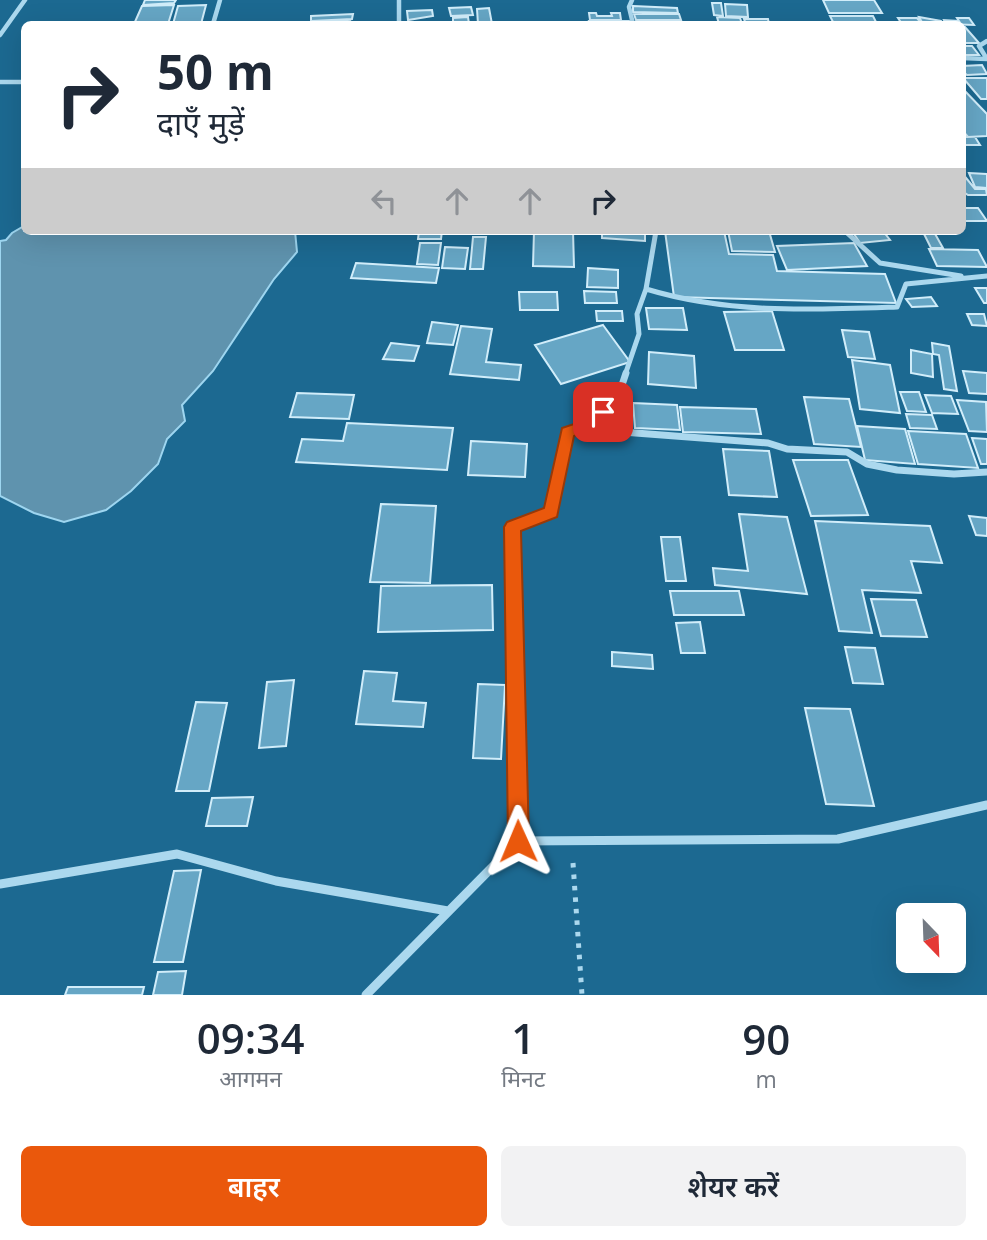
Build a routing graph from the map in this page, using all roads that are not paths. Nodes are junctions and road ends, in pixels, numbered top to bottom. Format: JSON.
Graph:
{"nodes":[{"id":1,"x":26,"y":0,"type":"edge"},
{"id":2,"x":220,"y":0,"type":"edge"},
{"id":3,"x":399,"y":0,"type":"edge"},
{"id":4,"x":632,"y":0,"type":"edge"},
{"id":5,"x":214,"y":21,"type":"edge"},
{"id":6,"x":400,"y":21,"type":"edge"},
{"id":7,"x":631,"y":21,"type":"edge"},
{"id":8,"x":0,"y":35,"type":"edge"},
{"id":9,"x":987,"y":41,"type":"edge"},
{"id":10,"x":966,"y":58,"type":"edge"},
{"id":11,"x":0,"y":82,"type":"edge"},
{"id":12,"x":21,"y":82,"type":"edge"},
{"id":13,"x":655,"y":235,"type":"edge"},
{"id":14,"x":849,"y":235,"type":"edge"},
{"id":15,"x":987,"y":276,"type":"edge"},
{"id":16,"x":972,"y":278,"type":"junction"},
{"id":17,"x":646,"y":289,"type":"junction"},
{"id":18,"x":594,"y":423,"type":"junction"},
{"id":19,"x":987,"y":471,"type":"edge"},
{"id":20,"x":987,"y":805,"type":"edge"},
{"id":21,"x":518,"y":841,"type":"junction"},
{"id":22,"x":0,"y":884,"type":"edge"},
{"id":23,"x":448,"y":911,"type":"junction"},
{"id":24,"x":366,"y":995,"type":"edge"}],
"edges":[{"from":1,"to":8,"type":"street"},
{"from":2,"to":5,"type":"street"},
{"from":3,"to":6,"type":"street"},
{"from":4,"to":7,"type":"street"},
{"from":9,"to":10,"type":"street"},
{"from":11,"to":12,"type":"street"},
{"from":13,"to":17,"type":"street"},
{"from":14,"to":16,"type":"street"},
{"from":15,"to":16,"type":"street"},
{"from":16,"to":17,"type":"street"},
{"from":17,"to":18,"type":"street"},
{"from":18,"to":19,"type":"street"},
{"from":18,"to":21,"type":"street"},
{"from":20,"to":21,"type":"street"},
{"from":21,"to":23,"type":"street"},
{"from":22,"to":23,"type":"street"},
{"from":23,"to":24,"type":"street"}]}
